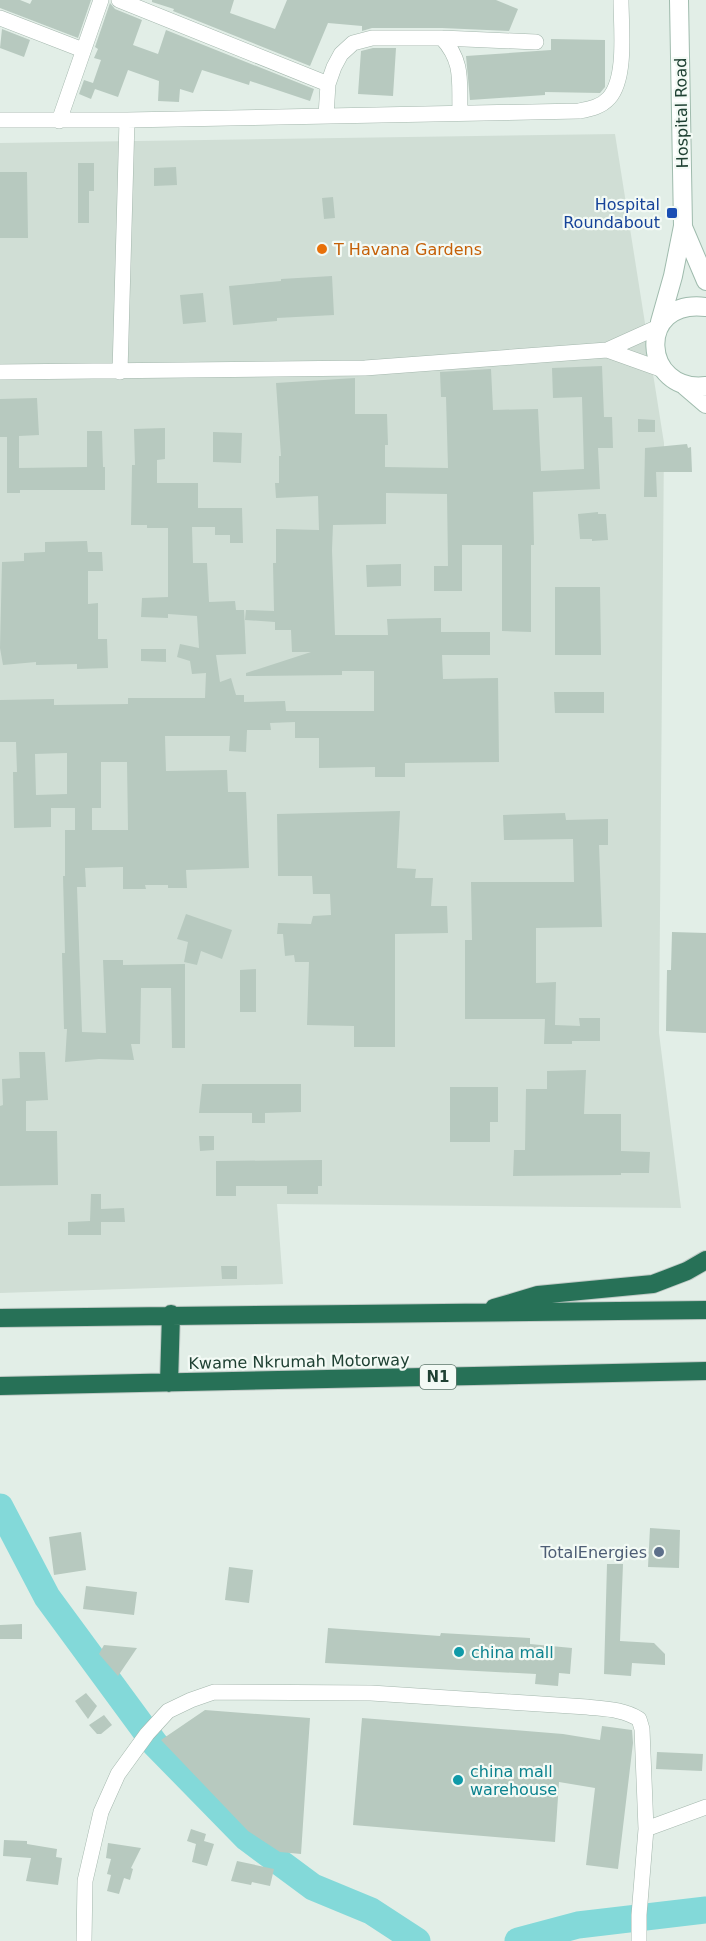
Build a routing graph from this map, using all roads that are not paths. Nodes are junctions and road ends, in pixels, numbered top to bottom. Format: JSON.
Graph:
{"nodes":[{"id":1,"x":101,"y":0,"type":"edge"},
{"id":2,"x":119,"y":0,"type":"edge"},
{"id":3,"x":621,"y":0,"type":"edge"},
{"id":4,"x":679,"y":0,"type":"edge"},
{"id":5,"x":0,"y":18,"type":"edge"},
{"id":6,"x":442,"y":38,"type":"junction"},
{"id":7,"x":536,"y":42,"type":"dead end"},
{"id":8,"x":83,"y":50,"type":"junction"},
{"id":9,"x":328,"y":84,"type":"junction"},
{"id":10,"x":460,"y":112,"type":"junction"},
{"id":11,"x":326,"y":116,"type":"junction"},
{"id":12,"x":0,"y":120,"type":"edge"},
{"id":13,"x":127,"y":120,"type":"junction"},
{"id":14,"x":59,"y":121,"type":"junction"},
{"id":15,"x":683,"y":226,"type":"junction"},
{"id":16,"x":706,"y":281,"type":"edge"},
{"id":17,"x":706,"y":307,"type":"edge"},
{"id":18,"x":659,"y":325,"type":"junction"},
{"id":19,"x":607,"y":350,"type":"junction"},
{"id":20,"x":663,"y":370,"type":"junction"},
{"id":21,"x":0,"y":372,"type":"edge"},
{"id":22,"x":120,"y":372,"type":"junction"},
{"id":23,"x":685,"y":386,"type":"junction"},
{"id":24,"x":706,"y":386,"type":"edge"},
{"id":25,"x":706,"y":404,"type":"edge"},
{"id":26,"x":706,"y":1260,"type":"edge"},
{"id":27,"x":706,"y":1310,"type":"edge"},
{"id":28,"x":171,"y":1314,"type":"junction"},
{"id":29,"x":474,"y":1314,"type":"junction"},
{"id":30,"x":0,"y":1318,"type":"edge"},
{"id":31,"x":706,"y":1371,"type":"edge"},
{"id":32,"x":169,"y":1383,"type":"junction"},
{"id":33,"x":0,"y":1386,"type":"edge"},
{"id":34,"x":706,"y":1807,"type":"edge"},
{"id":35,"x":646,"y":1829,"type":"junction"},
{"id":36,"x":84,"y":1941,"type":"edge"},
{"id":37,"x":639,"y":1941,"type":"edge"}],
"edges":[{"from":1,"to":8,"type":"street"},
{"from":2,"to":9,"type":"street"},
{"from":3,"to":10,"type":"street"},
{"from":4,"to":15,"type":"main road","name":"Hospital Road"},
{"from":5,"to":8,"type":"street"},
{"from":6,"to":7,"type":"street"},
{"from":6,"to":9,"type":"street"},
{"from":6,"to":10,"type":"street"},
{"from":8,"to":14,"type":"street"},
{"from":9,"to":11,"type":"street"},
{"from":10,"to":11,"type":"street"},
{"from":11,"to":13,"type":"street"},
{"from":12,"to":14,"type":"street"},
{"from":13,"to":14,"type":"street"},
{"from":13,"to":22,"type":"street"},
{"from":15,"to":16,"type":"main road"},
{"from":15,"to":18,"type":"main road"},
{"from":17,"to":18,"type":"main road"},
{"from":18,"to":19,"type":"street"},
{"from":18,"to":20,"type":"main road"},
{"from":19,"to":20,"type":"street"},
{"from":19,"to":22,"type":"street"},
{"from":20,"to":23,"type":"main road"},
{"from":21,"to":22,"type":"street"},
{"from":23,"to":24,"type":"main road"},
{"from":23,"to":25,"type":"main road"},
{"from":26,"to":29,"type":"highway"},
{"from":27,"to":29,"type":"highway"},
{"from":28,"to":29,"type":"highway"},
{"from":28,"to":30,"type":"highway"},
{"from":28,"to":32,"type":"highway"},
{"from":31,"to":32,"type":"highway","name":"Kwame Nkrumah Motorway","number":"N1"},
{"from":32,"to":33,"type":"highway","name":"Kwame Nkrumah Motorway","number":"N1"},
{"from":34,"to":35,"type":"street"},
{"from":35,"to":36,"type":"street"},
{"from":35,"to":37,"type":"street"}]}
